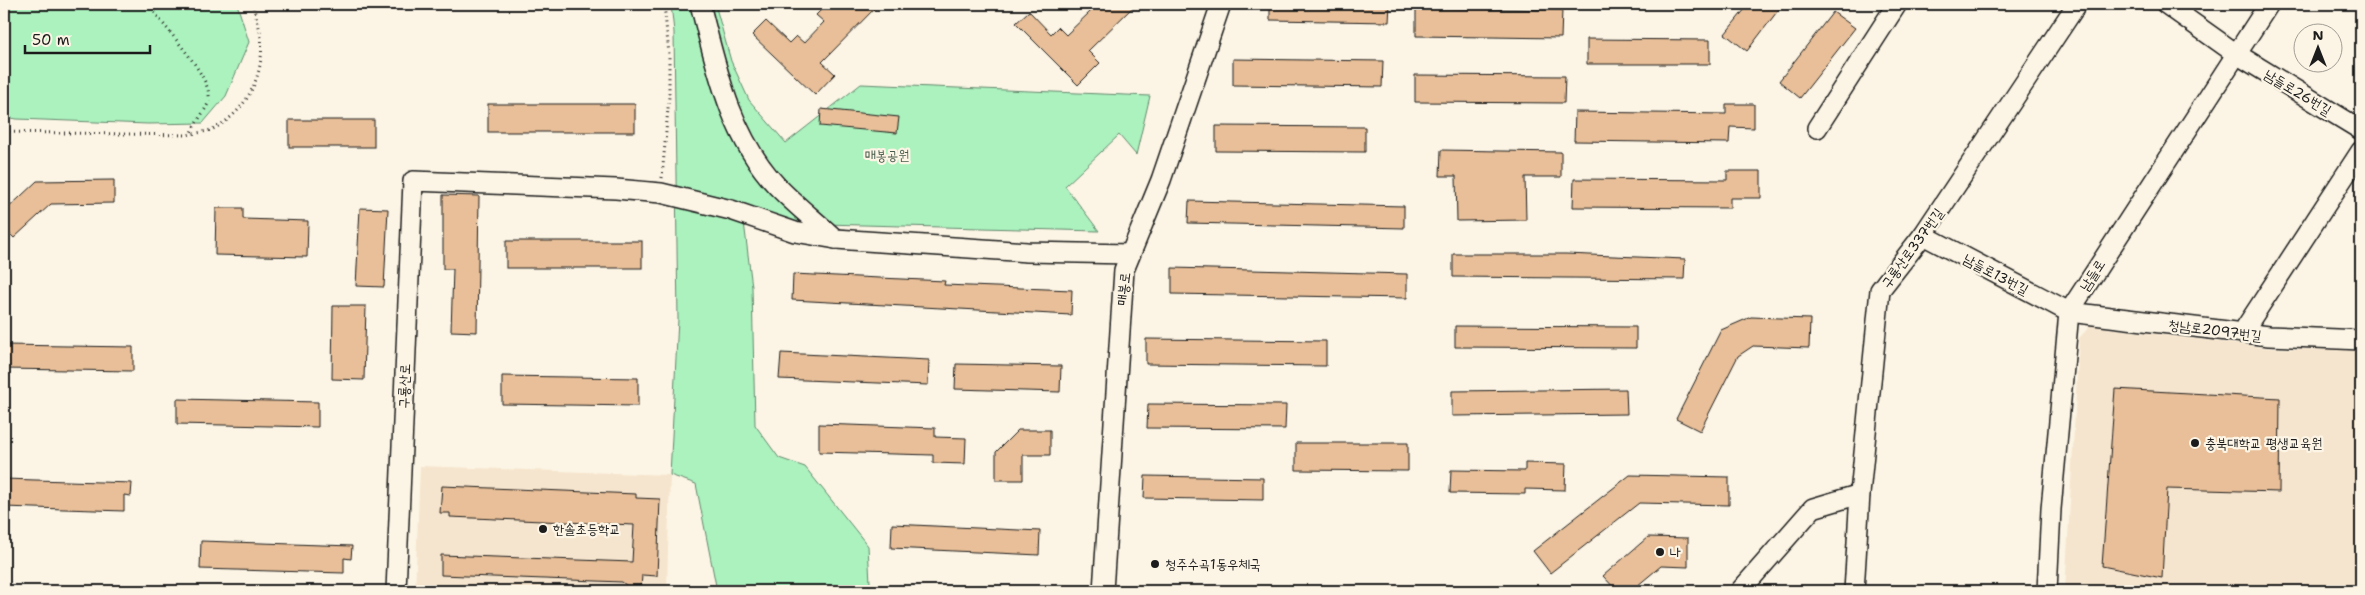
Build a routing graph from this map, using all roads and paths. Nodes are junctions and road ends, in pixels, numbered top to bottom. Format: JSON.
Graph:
{"nodes":[{"id":1,"x":149,"y":4,"type":"edge"},
{"id":2,"x":253,"y":4,"type":"edge"},
{"id":3,"x":664,"y":4,"type":"edge"},
{"id":4,"x":700,"y":4,"type":"edge"},
{"id":5,"x":1221,"y":4,"type":"edge"},
{"id":6,"x":1897,"y":4,"type":"edge"},
{"id":7,"x":2077,"y":4,"type":"edge"},
{"id":8,"x":2166,"y":4,"type":"edge"},
{"id":9,"x":2270,"y":4,"type":"edge"},
{"id":10,"x":2235,"y":53,"type":"junction"},
{"id":11,"x":1818,"y":128,"type":"dead end"},
{"id":12,"x":2361,"y":130,"type":"edge"},
{"id":13,"x":4,"y":132,"type":"edge"},
{"id":14,"x":191,"y":134,"type":"junction"},
{"id":15,"x":2361,"y":151,"type":"edge"},
{"id":16,"x":660,"y":193,"type":"junction"},
{"id":17,"x":1923,"y":235,"type":"junction"},
{"id":18,"x":836,"y":239,"type":"junction"},
{"id":19,"x":1130,"y":254,"type":"junction"},
{"id":20,"x":2069,"y":312,"type":"junction"},
{"id":21,"x":2242,"y":333,"type":"junction"},
{"id":22,"x":2361,"y":340,"type":"edge"},
{"id":23,"x":1860,"y":494,"type":"junction"},
{"id":24,"x":396,"y":591,"type":"edge"},
{"id":25,"x":1103,"y":591,"type":"edge"},
{"id":26,"x":1740,"y":591,"type":"edge"},
{"id":27,"x":1854,"y":591,"type":"edge"},
{"id":28,"x":2047,"y":591,"type":"edge"}],
"edges":[{"from":1,"to":14,"type":"path"},
{"from":2,"to":14,"type":"path"},
{"from":3,"to":16,"type":"path"},
{"from":4,"to":18,"type":"street"},
{"from":5,"to":19,"type":"street","name":"매봉로"},
{"from":6,"to":11,"type":"street"},
{"from":7,"to":17,"type":"street","name":"구룡산로337번길"},
{"from":8,"to":10,"type":"street","name":"남들로26번길"},
{"from":9,"to":10,"type":"street","name":"남들로"},
{"from":10,"to":12,"type":"street","name":"남들로26번길"},
{"from":10,"to":20,"type":"street","name":"남들로"},
{"from":13,"to":14,"type":"path"},
{"from":15,"to":21,"type":"street"},
{"from":16,"to":18,"type":"street"},
{"from":16,"to":24,"type":"street","name":"구룡산로"},
{"from":17,"to":20,"type":"street","name":"남들로13번길"},
{"from":17,"to":23,"type":"street","name":"구룡산로337번길"},
{"from":18,"to":19,"type":"street"},
{"from":19,"to":25,"type":"street","name":"매봉로"},
{"from":20,"to":21,"type":"street","name":"청남로2097번길"},
{"from":20,"to":28,"type":"street","name":"남들로"},
{"from":21,"to":22,"type":"street","name":"청남로2097번길"},
{"from":23,"to":26,"type":"street"},
{"from":23,"to":27,"type":"street","name":"구룡산로337번길"}]}
